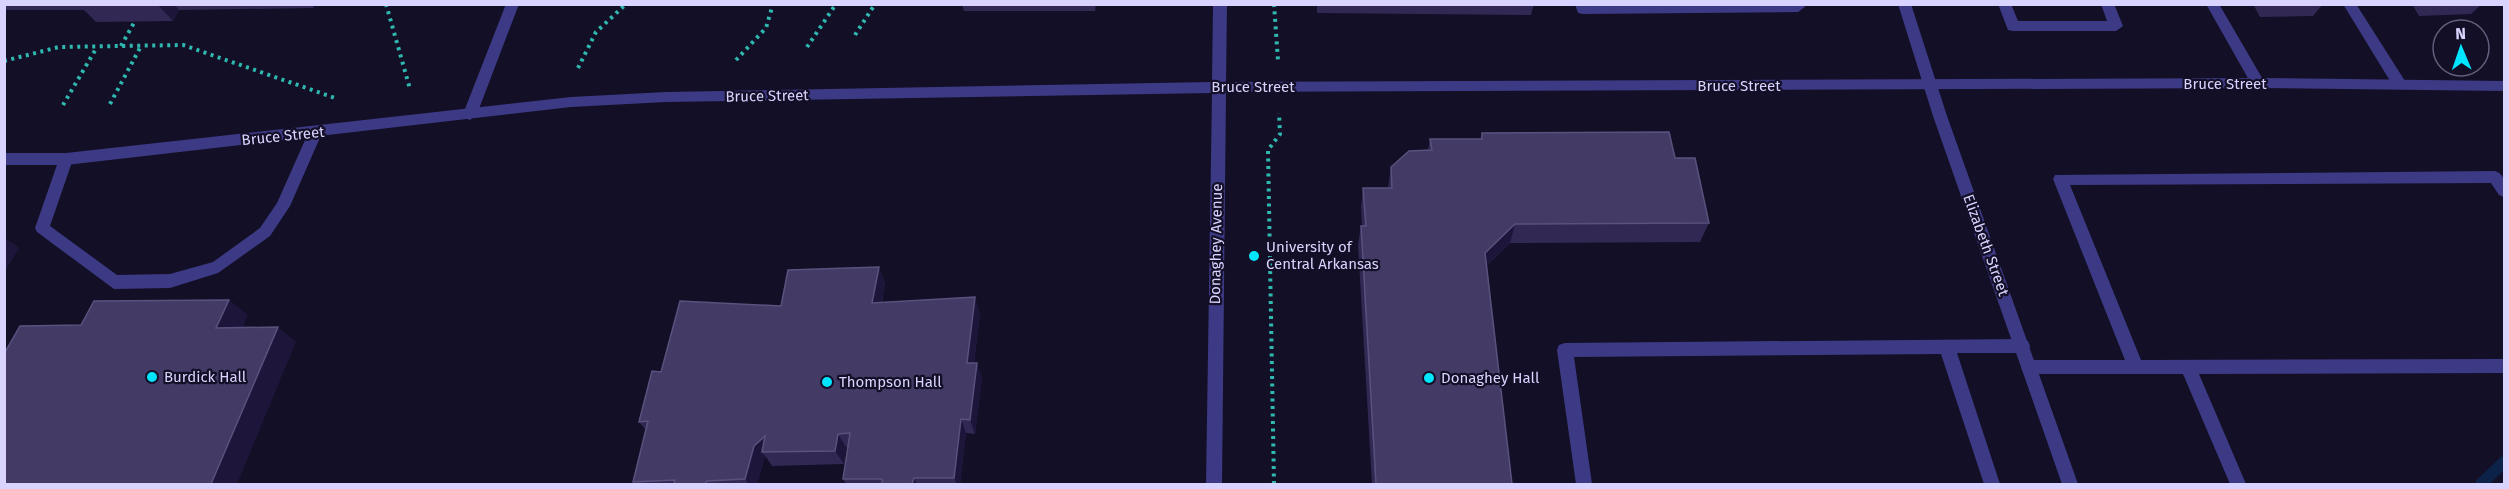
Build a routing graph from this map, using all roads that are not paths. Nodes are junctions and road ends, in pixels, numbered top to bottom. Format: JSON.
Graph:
{"nodes":[{"id":1,"x":513,"y":4,"type":"edge"},
{"id":2,"x":1220,"y":4,"type":"edge"},
{"id":3,"x":1582,"y":4,"type":"edge"},
{"id":4,"x":1904,"y":4,"type":"edge"},
{"id":5,"x":2004,"y":4,"type":"edge"},
{"id":6,"x":2106,"y":4,"type":"edge"},
{"id":7,"x":2212,"y":4,"type":"edge"},
{"id":8,"x":2349,"y":4,"type":"edge"},
{"id":9,"x":1798,"y":7,"type":"dead end"},
{"id":10,"x":2258,"y":83,"type":"junction"},
{"id":11,"x":2400,"y":85,"type":"junction"},
{"id":12,"x":1929,"y":86,"type":"junction"},
{"id":13,"x":2505,"y":86,"type":"edge"},
{"id":14,"x":1219,"y":87,"type":"junction"},
{"id":15,"x":470,"y":114,"type":"junction"},
{"id":16,"x":315,"y":133,"type":"junction"},
{"id":17,"x":4,"y":159,"type":"edge"},
{"id":18,"x":66,"y":159,"type":"junction"},
{"id":19,"x":2505,"y":192,"type":"edge"},
{"id":20,"x":2022,"y":346,"type":"junction"},
{"id":21,"x":1947,"y":347,"type":"junction"},
{"id":22,"x":2505,"y":366,"type":"edge"},
{"id":23,"x":2136,"y":367,"type":"junction"},
{"id":24,"x":2188,"y":367,"type":"junction"},
{"id":25,"x":2029,"y":368,"type":"junction"},
{"id":26,"x":1214,"y":484,"type":"edge"},
{"id":27,"x":1584,"y":484,"type":"edge"},
{"id":28,"x":1992,"y":484,"type":"edge"},
{"id":29,"x":2070,"y":484,"type":"edge"},
{"id":30,"x":2238,"y":484,"type":"edge"}],
"edges":[{"from":1,"to":15,"type":"street"},
{"from":2,"to":14,"type":"street","name":"Donaghey Avenue"},
{"from":3,"to":9,"type":"street"},
{"from":4,"to":12,"type":"street","name":"Elizabeth Street"},
{"from":5,"to":6,"type":"street"},
{"from":7,"to":10,"type":"street"},
{"from":8,"to":11,"type":"street"},
{"from":10,"to":11,"type":"street","name":"Bruce Street"},
{"from":10,"to":12,"type":"street","name":"Bruce Street"},
{"from":11,"to":13,"type":"street","name":"Bruce Street"},
{"from":12,"to":14,"type":"street","name":"Bruce Street"},
{"from":12,"to":20,"type":"street","name":"Elizabeth Street"},
{"from":14,"to":15,"type":"street","name":"Bruce Street"},
{"from":14,"to":26,"type":"street","name":"Donaghey Avenue"},
{"from":15,"to":16,"type":"street","name":"Bruce Street"},
{"from":16,"to":18,"type":"street","name":"Bruce Street"},
{"from":16,"to":18,"type":"street"},
{"from":17,"to":18,"type":"street","name":"Bruce Street"},
{"from":19,"to":23,"type":"street"},
{"from":20,"to":21,"type":"street"},
{"from":20,"to":25,"type":"street","name":"Elizabeth Street"},
{"from":21,"to":27,"type":"street"},
{"from":21,"to":28,"type":"street"},
{"from":22,"to":24,"type":"street"},
{"from":23,"to":24,"type":"street"},
{"from":23,"to":25,"type":"street"},
{"from":24,"to":30,"type":"street"},
{"from":25,"to":29,"type":"street","name":"Elizabeth Street"}]}
